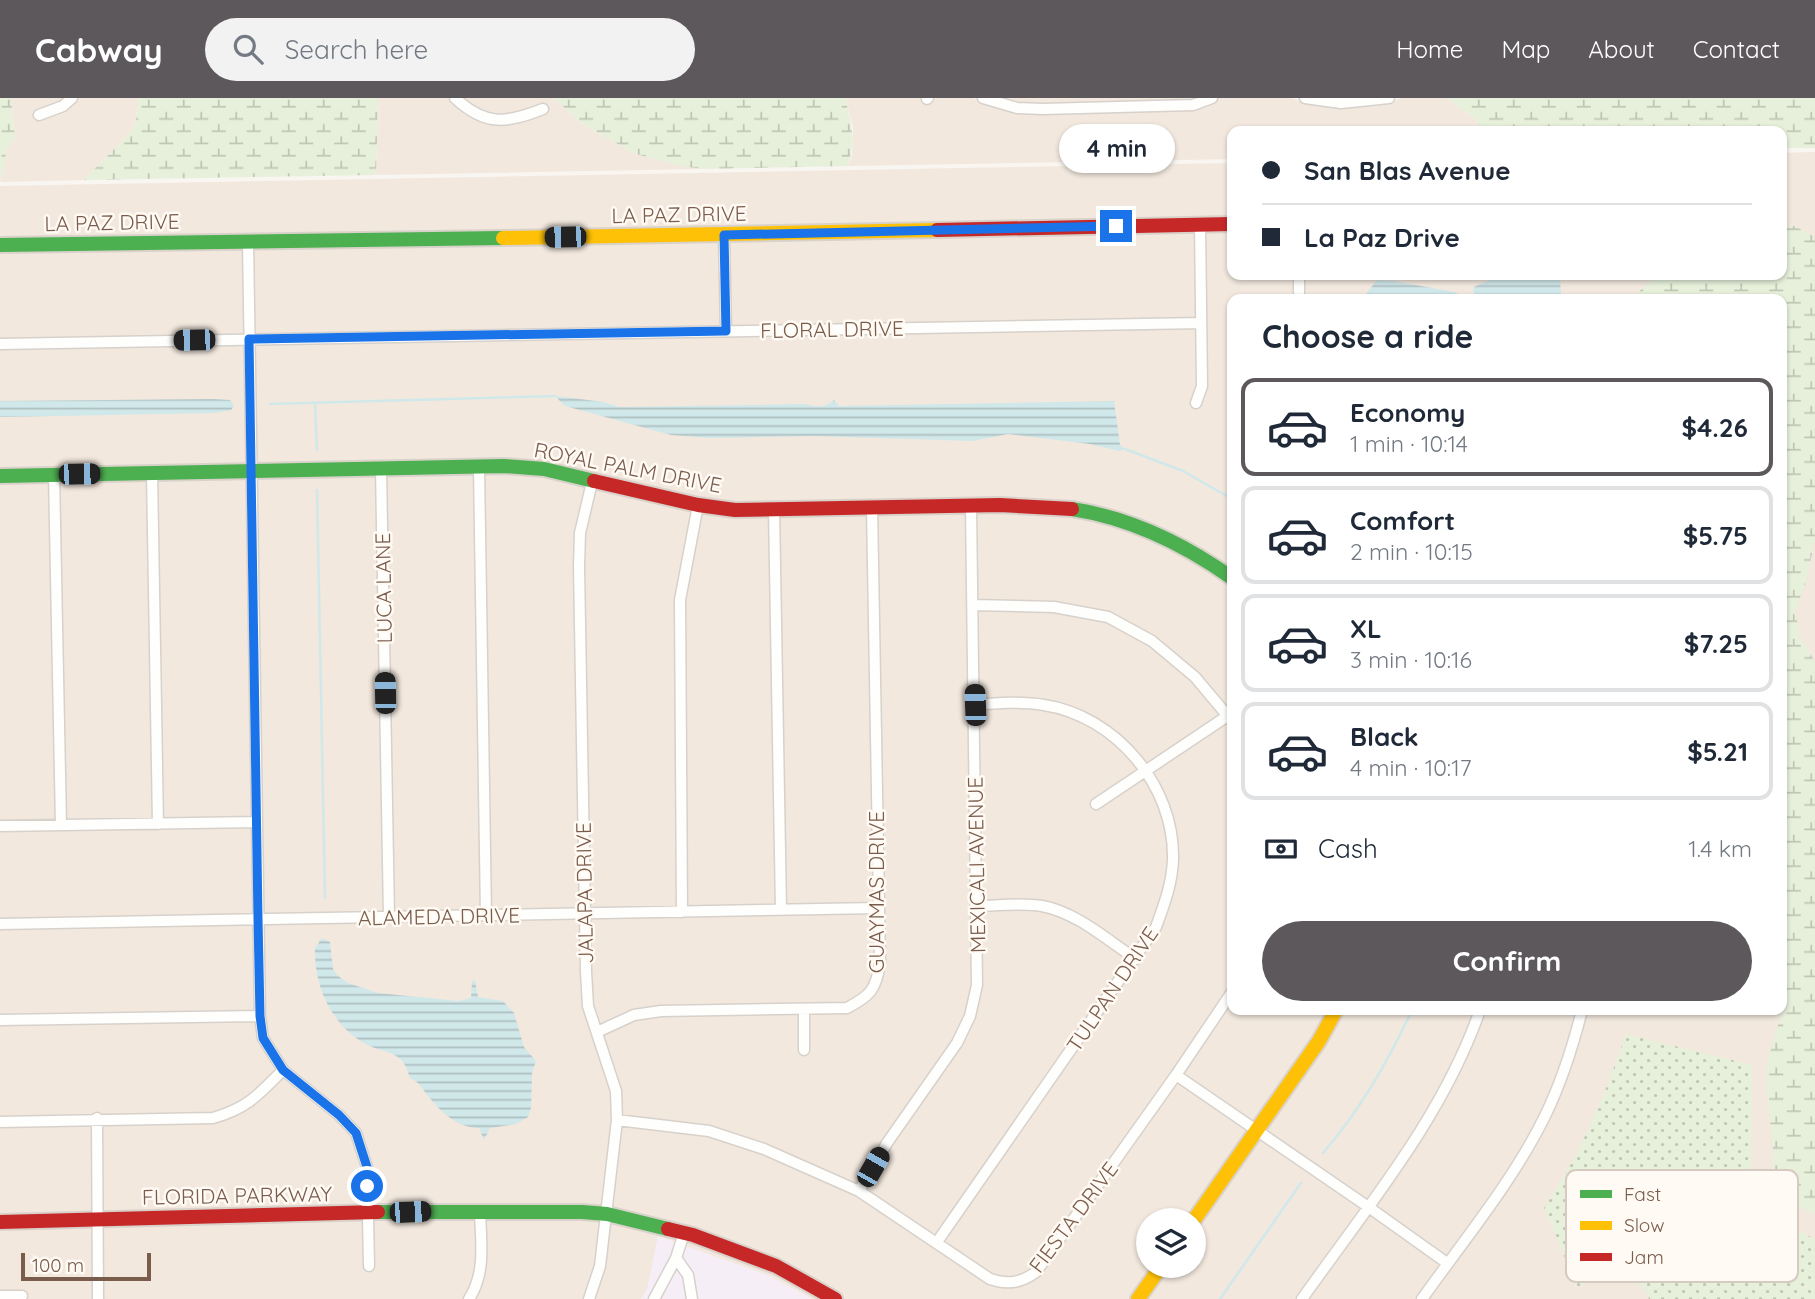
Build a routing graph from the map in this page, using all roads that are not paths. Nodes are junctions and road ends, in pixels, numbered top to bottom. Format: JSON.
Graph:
{"nodes":[{"id":1,"x":72,"y":98,"type":"edge"},
{"id":2,"x":455,"y":98,"type":"edge"},
{"id":3,"x":983,"y":98,"type":"edge"},
{"id":4,"x":1212,"y":98,"type":"edge"},
{"id":5,"x":1305,"y":98,"type":"edge"},
{"id":6,"x":1389,"y":98,"type":"edge"},
{"id":7,"x":543,"y":109,"type":"dead end"},
{"id":8,"x":39,"y":115,"type":"dead end"},
{"id":9,"x":1200,"y":224,"type":"junction"},
{"id":10,"x":1227,"y":224,"type":"edge"},
{"id":11,"x":724,"y":235,"type":"junction"},
{"id":12,"x":247,"y":241,"type":"junction"},
{"id":13,"x":0,"y":245,"type":"edge"},
{"id":14,"x":1201,"y":323,"type":"junction"},
{"id":15,"x":726,"y":331,"type":"junction"},
{"id":16,"x":249,"y":339,"type":"junction"},
{"id":17,"x":0,"y":344,"type":"edge"},
{"id":18,"x":1196,"y":404,"type":"dead end"},
{"id":19,"x":479,"y":468,"type":"junction"},
{"id":20,"x":381,"y":469,"type":"junction"},
{"id":21,"x":251,"y":471,"type":"junction"},
{"id":22,"x":152,"y":473,"type":"junction"},
{"id":23,"x":54,"y":474,"type":"junction"},
{"id":24,"x":0,"y":476,"type":"edge"},
{"id":25,"x":592,"y":482,"type":"junction"},
{"id":26,"x":698,"y":505,"type":"junction"},
{"id":27,"x":971,"y":506,"type":"junction"},
{"id":28,"x":872,"y":507,"type":"junction"},
{"id":29,"x":774,"y":509,"type":"junction"},
{"id":30,"x":1227,"y":575,"type":"edge"},
{"id":31,"x":972,"y":605,"type":"junction"},
{"id":32,"x":975,"y":705,"type":"junction"},
{"id":33,"x":1227,"y":711,"type":"edge"},
{"id":34,"x":1227,"y":719,"type":"edge"},
{"id":35,"x":1145,"y":770,"type":"junction"},
{"id":36,"x":1096,"y":804,"type":"dead end"},
{"id":37,"x":257,"y":822,"type":"junction"},
{"id":38,"x":159,"y":824,"type":"junction"},
{"id":39,"x":61,"y":825,"type":"junction"},
{"id":40,"x":0,"y":826,"type":"edge"},
{"id":41,"x":977,"y":906,"type":"junction"},
{"id":42,"x":878,"y":908,"type":"junction"},
{"id":43,"x":781,"y":910,"type":"junction"},
{"id":44,"x":682,"y":912,"type":"junction"},
{"id":45,"x":585,"y":914,"type":"junction"},
{"id":46,"x":486,"y":916,"type":"junction"},
{"id":47,"x":389,"y":917,"type":"junction"},
{"id":48,"x":258,"y":919,"type":"junction"},
{"id":49,"x":0,"y":924,"type":"edge"},
{"id":50,"x":1136,"y":959,"type":"junction"},
{"id":51,"x":1227,"y":999,"type":"edge"},
{"id":52,"x":804,"y":1009,"type":"junction"},
{"id":53,"x":1333,"y":1015,"type":"edge"},
{"id":54,"x":1478,"y":1015,"type":"edge"},
{"id":55,"x":1581,"y":1015,"type":"edge"},
{"id":56,"x":260,"y":1016,"type":"junction"},
{"id":57,"x":0,"y":1020,"type":"edge"},
{"id":58,"x":597,"y":1032,"type":"junction"},
{"id":59,"x":804,"y":1049,"type":"dead end"},
{"id":60,"x":283,"y":1070,"type":"junction"},
{"id":61,"x":1176,"y":1075,"type":"junction"},
{"id":62,"x":97,"y":1118,"type":"junction"},
{"id":63,"x":617,"y":1120,"type":"junction"},
{"id":64,"x":0,"y":1122,"type":"edge"},
{"id":65,"x":1257,"y":1129,"type":"junction"},
{"id":66,"x":859,"y":1191,"type":"junction"},
{"id":67,"x":1367,"y":1206,"type":"junction"},
{"id":68,"x":1202,"y":1208,"type":"edge"},
{"id":69,"x":480,"y":1212,"type":"junction"},
{"id":70,"x":368,"y":1214,"type":"junction"},
{"id":71,"x":607,"y":1214,"type":"junction"},
{"id":72,"x":97,"y":1218,"type":"junction"},
{"id":73,"x":0,"y":1222,"type":"edge"},
{"id":74,"x":684,"y":1233,"type":"junction"},
{"id":75,"x":937,"y":1242,"type":"junction"},
{"id":76,"x":676,"y":1258,"type":"junction"},
{"id":77,"x":1447,"y":1263,"type":"junction"},
{"id":78,"x":369,"y":1266,"type":"dead end"},
{"id":79,"x":1153,"y":1278,"type":"edge"},
{"id":80,"x":0,"y":1296,"type":"edge"},
{"id":81,"x":23,"y":1296,"type":"dead end"},
{"id":82,"x":99,"y":1299,"type":"edge"},
{"id":83,"x":469,"y":1299,"type":"edge"},
{"id":84,"x":589,"y":1299,"type":"edge"},
{"id":85,"x":654,"y":1299,"type":"edge"},
{"id":86,"x":692,"y":1299,"type":"edge"},
{"id":87,"x":835,"y":1299,"type":"edge"},
{"id":88,"x":1138,"y":1299,"type":"edge"},
{"id":89,"x":1302,"y":1299,"type":"edge"},
{"id":90,"x":1422,"y":1299,"type":"edge"}],
"edges":[{"from":1,"to":8,"type":"street"},
{"from":2,"to":7,"type":"street"},
{"from":3,"to":4,"type":"street"},
{"from":5,"to":6,"type":"street"},
{"from":9,"to":10,"type":"street","name":"LA PAZ DRIVE"},
{"from":9,"to":11,"type":"street","name":"LA PAZ DRIVE"},
{"from":9,"to":14,"type":"street"},
{"from":11,"to":12,"type":"street","name":"LA PAZ DRIVE"},
{"from":11,"to":15,"type":"street"},
{"from":12,"to":13,"type":"street","name":"LA PAZ DRIVE"},
{"from":12,"to":16,"type":"street"},
{"from":14,"to":15,"type":"street","name":"FLORAL DRIVE"},
{"from":14,"to":18,"type":"street"},
{"from":15,"to":16,"type":"street","name":"FLORAL DRIVE"},
{"from":16,"to":17,"type":"street","name":"FLORAL DRIVE"},
{"from":16,"to":21,"type":"street"},
{"from":19,"to":20,"type":"street","name":"ROYAL PALM DRIVE"},
{"from":19,"to":25,"type":"street","name":"ROYAL PALM DRIVE"},
{"from":19,"to":46,"type":"street"},
{"from":20,"to":21,"type":"street","name":"ROYAL PALM DRIVE"},
{"from":20,"to":47,"type":"street","name":"LUCA LANE"},
{"from":21,"to":22,"type":"street","name":"ROYAL PALM DRIVE"},
{"from":21,"to":37,"type":"street"},
{"from":22,"to":23,"type":"street","name":"ROYAL PALM DRIVE"},
{"from":22,"to":38,"type":"street"},
{"from":23,"to":24,"type":"street","name":"ROYAL PALM DRIVE"},
{"from":23,"to":39,"type":"street"},
{"from":25,"to":26,"type":"street","name":"ROYAL PALM DRIVE"},
{"from":25,"to":45,"type":"street","name":"JALAPA DRIVE"},
{"from":26,"to":29,"type":"street","name":"ROYAL PALM DRIVE"},
{"from":26,"to":44,"type":"street"},
{"from":27,"to":28,"type":"street","name":"ROYAL PALM DRIVE"},
{"from":27,"to":30,"type":"street","name":"ROYAL PALM DRIVE"},
{"from":27,"to":31,"type":"street","name":"MEXICALI AVENUE"},
{"from":28,"to":29,"type":"street","name":"ROYAL PALM DRIVE"},
{"from":28,"to":42,"type":"street","name":"GUAYMAS DRIVE"},
{"from":29,"to":43,"type":"street"},
{"from":31,"to":32,"type":"street","name":"MEXICALI AVENUE"},
{"from":31,"to":33,"type":"street"},
{"from":32,"to":35,"type":"street","name":"TULPAN DRIVE"},
{"from":32,"to":41,"type":"street","name":"MEXICALI AVENUE"},
{"from":34,"to":35,"type":"street"},
{"from":35,"to":36,"type":"street"},
{"from":35,"to":50,"type":"street","name":"TULPAN DRIVE"},
{"from":37,"to":38,"type":"street"},
{"from":37,"to":48,"type":"street"},
{"from":38,"to":39,"type":"street"},
{"from":39,"to":40,"type":"street"},
{"from":41,"to":50,"type":"street"},
{"from":41,"to":66,"type":"street","name":"MEXICALI AVENUE"},
{"from":42,"to":43,"type":"street","name":"ALAMEDA DRIVE"},
{"from":42,"to":52,"type":"street","name":"GUAYMAS DRIVE"},
{"from":43,"to":44,"type":"street","name":"ALAMEDA DRIVE"},
{"from":44,"to":45,"type":"street","name":"ALAMEDA DRIVE"},
{"from":45,"to":46,"type":"street","name":"ALAMEDA DRIVE"},
{"from":45,"to":58,"type":"street","name":"JALAPA DRIVE"},
{"from":46,"to":47,"type":"street","name":"ALAMEDA DRIVE"},
{"from":47,"to":48,"type":"street","name":"ALAMEDA DRIVE"},
{"from":48,"to":49,"type":"street","name":"ALAMEDA DRIVE"},
{"from":48,"to":56,"type":"street"},
{"from":50,"to":75,"type":"street","name":"TULPAN DRIVE"},
{"from":51,"to":61,"type":"street","name":"FIESTA DRIVE"},
{"from":52,"to":58,"type":"street","name":"GUAYMAS DRIVE"},
{"from":52,"to":59,"type":"street"},
{"from":53,"to":65,"type":"street"},
{"from":54,"to":67,"type":"street"},
{"from":55,"to":77,"type":"street"},
{"from":56,"to":57,"type":"street"},
{"from":56,"to":60,"type":"street"},
{"from":58,"to":63,"type":"street","name":"JALAPA DRIVE"},
{"from":60,"to":62,"type":"street"},
{"from":60,"to":70,"type":"street"},
{"from":61,"to":65,"type":"street"},
{"from":61,"to":75,"type":"street","name":"FIESTA DRIVE"},
{"from":62,"to":64,"type":"street"},
{"from":62,"to":72,"type":"street"},
{"from":63,"to":66,"type":"street","name":"FIESTA DRIVE"},
{"from":63,"to":71,"type":"street","name":"JALAPA DRIVE"},
{"from":65,"to":67,"type":"street"},
{"from":65,"to":68,"type":"street"},
{"from":66,"to":75,"type":"street","name":"FIESTA DRIVE"},
{"from":67,"to":77,"type":"street"},
{"from":67,"to":89,"type":"street"},
{"from":69,"to":70,"type":"street","name":"FLORIDA PARKWAY"},
{"from":69,"to":71,"type":"street","name":"FLORIDA PARKWAY"},
{"from":69,"to":83,"type":"street"},
{"from":70,"to":72,"type":"street","name":"FLORIDA PARKWAY"},
{"from":70,"to":78,"type":"street"},
{"from":71,"to":74,"type":"street","name":"FLORIDA PARKWAY"},
{"from":71,"to":84,"type":"street","name":"JALAPA DRIVE"},
{"from":72,"to":73,"type":"street","name":"FLORIDA PARKWAY"},
{"from":72,"to":82,"type":"street"},
{"from":74,"to":76,"type":"street"},
{"from":74,"to":87,"type":"street","name":"FLORIDA PARKWAY"},
{"from":76,"to":85,"type":"street"},
{"from":76,"to":86,"type":"street"},
{"from":77,"to":90,"type":"street"},
{"from":79,"to":88,"type":"street"},
{"from":80,"to":81,"type":"street"}]}
